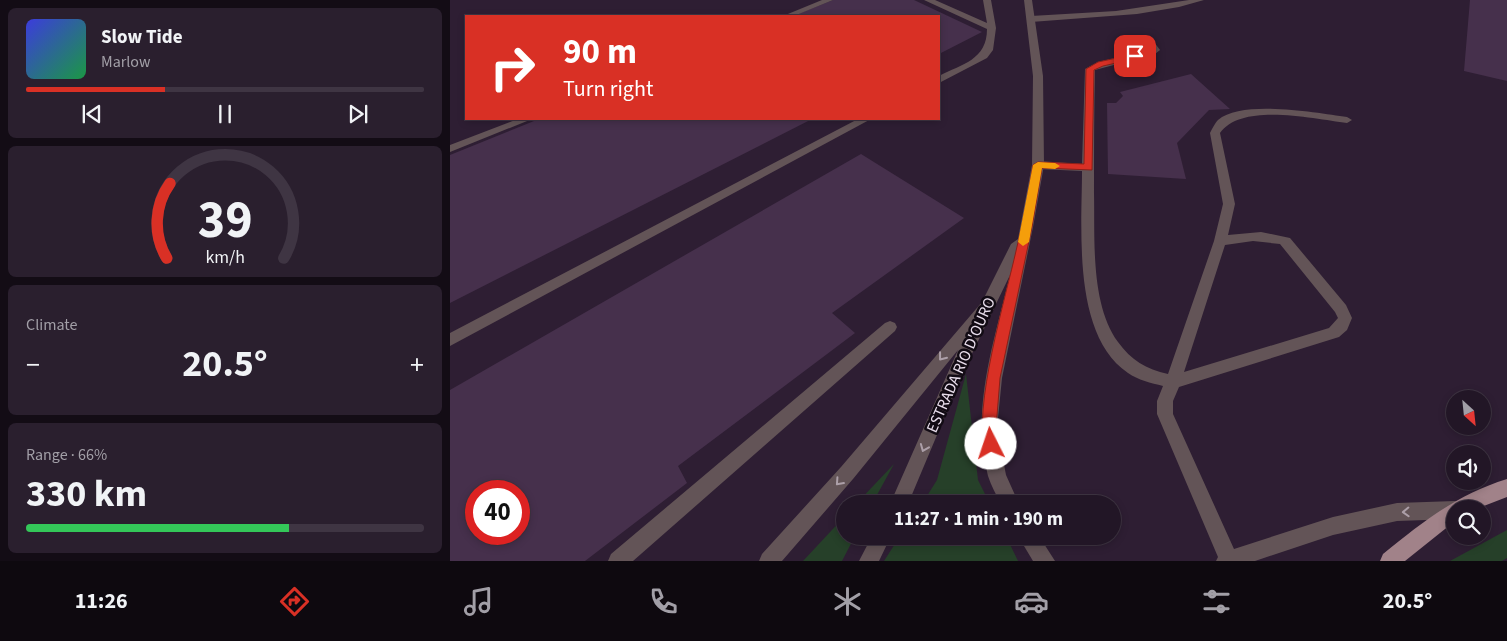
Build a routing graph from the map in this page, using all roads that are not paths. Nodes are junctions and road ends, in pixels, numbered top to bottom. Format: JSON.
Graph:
{"nodes":[{"id":1,"x":829,"y":0,"type":"edge"},
{"id":2,"x":928,"y":0,"type":"edge"},
{"id":3,"x":987,"y":0,"type":"edge"},
{"id":4,"x":1028,"y":0,"type":"edge"},
{"id":5,"x":1200,"y":0,"type":"edge"},
{"id":6,"x":791,"y":15,"type":"edge"},
{"id":7,"x":1031,"y":19,"type":"junction"},
{"id":8,"x":992,"y":28,"type":"junction"},
{"id":9,"x":1152,"y":44,"type":"dead end"},
{"id":10,"x":940,"y":79,"type":"edge"},
{"id":11,"x":524,"y":120,"type":"edge"},
{"id":12,"x":864,"y":120,"type":"edge"},
{"id":13,"x":1347,"y":120,"type":"dead end"},
{"id":14,"x":450,"y":149,"type":"edge"},
{"id":15,"x":1038,"y":165,"type":"junction"},
{"id":16,"x":1088,"y":168,"type":"junction"},
{"id":17,"x":1027,"y":227,"type":"junction"},
{"id":18,"x":1220,"y":241,"type":"junction"},
{"id":19,"x":985,"y":306,"type":"junction"},
{"id":20,"x":890,"y":327,"type":"dead end"},
{"id":21,"x":450,"y":340,"type":"edge"},
{"id":22,"x":1174,"y":382,"type":"junction"},
{"id":23,"x":1507,"y":488,"type":"edge"},
{"id":24,"x":903,"y":495,"type":"edge"},
{"id":25,"x":1006,"y":495,"type":"edge"},
{"id":26,"x":1473,"y":500,"type":"edge"},
{"id":27,"x":1446,"y":510,"type":"edge"},
{"id":28,"x":1446,"y":516,"type":"edge"},
{"id":29,"x":877,"y":545,"type":"edge"},
{"id":30,"x":1033,"y":545,"type":"edge"},
{"id":31,"x":1227,"y":560,"type":"edge"},
{"id":32,"x":618,"y":561,"type":"edge"},
{"id":33,"x":769,"y":561,"type":"edge"},
{"id":34,"x":869,"y":561,"type":"edge"},
{"id":35,"x":1045,"y":561,"type":"edge"},
{"id":36,"x":1390,"y":561,"type":"edge"}],
"edges":[{"from":1,"to":6,"type":"street"},
{"from":2,"to":8,"type":"street"},
{"from":3,"to":8,"type":"street"},
{"from":4,"to":7,"type":"street","name":"ESTRADA RIO D'OURO"},
{"from":5,"to":7,"type":"street"},
{"from":7,"to":15,"type":"street","name":"ESTRADA RIO D'OURO"},
{"from":8,"to":10,"type":"street"},
{"from":9,"to":16,"type":"street"},
{"from":11,"to":14,"type":"street"},
{"from":12,"to":21,"type":"street"},
{"from":13,"to":18,"type":"street"},
{"from":15,"to":16,"type":"street"},
{"from":15,"to":17,"type":"street","name":"ESTRADA RIO D'OURO"},
{"from":16,"to":22,"type":"street"},
{"from":17,"to":19,"type":"street","name":"ESTRADA RIO D'OURO"},
{"from":17,"to":25,"type":"street","name":"ESTRADA RIO D'OURO"},
{"from":18,"to":22,"type":"street"},
{"from":18,"to":22,"type":"street"},
{"from":19,"to":24,"type":"street","name":"ESTRADA RIO D'OURO","one_way":true},
{"from":19,"to":33,"type":"street","one_way":true},
{"from":20,"to":32,"type":"street"},
{"from":22,"to":31,"type":"street"},
{"from":23,"to":26,"type":"main road"},
{"from":27,"to":31,"type":"street","one_way":true},
{"from":28,"to":36,"type":"main road"},
{"from":29,"to":34,"type":"street"},
{"from":30,"to":35,"type":"street"}]}
